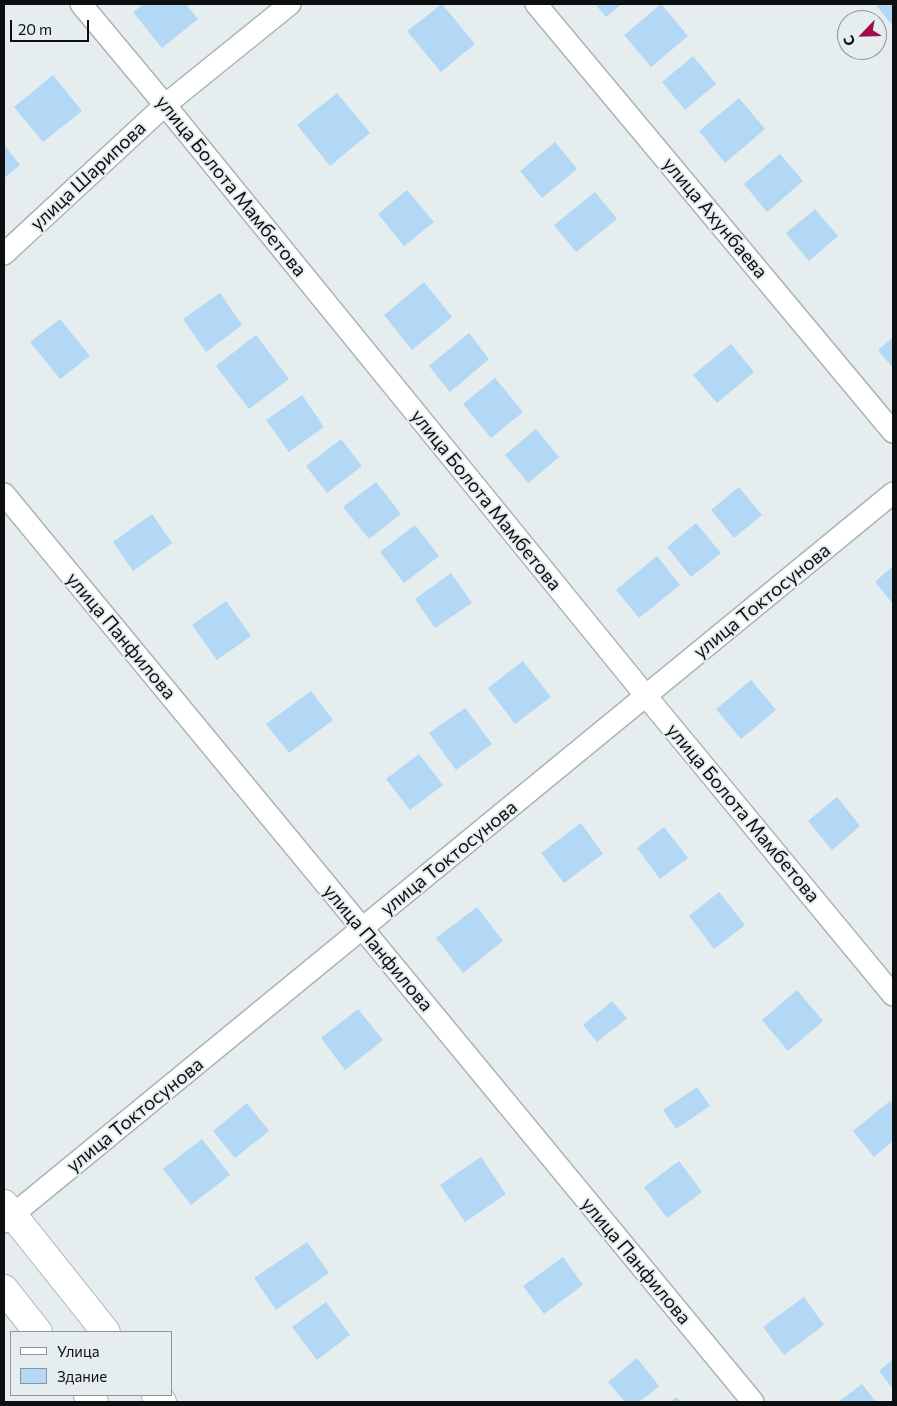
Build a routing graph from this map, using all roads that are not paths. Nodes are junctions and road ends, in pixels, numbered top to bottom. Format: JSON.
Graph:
{"nodes":[{"id":1,"x":81,"y":4,"type":"edge"},
{"id":2,"x":290,"y":4,"type":"edge"},
{"id":3,"x":536,"y":4,"type":"edge"},
{"id":4,"x":165,"y":105,"type":"junction"},
{"id":5,"x":4,"y":254,"type":"edge"},
{"id":6,"x":893,"y":432,"type":"edge"},
{"id":7,"x":893,"y":493,"type":"edge"},
{"id":8,"x":4,"y":494,"type":"edge"},
{"id":9,"x":646,"y":696,"type":"junction"},
{"id":10,"x":362,"y":929,"type":"junction"},
{"id":11,"x":893,"y":995,"type":"edge"},
{"id":12,"x":7,"y":1214,"type":"edge"},
{"id":13,"x":4,"y":1289,"type":"edge"},
{"id":14,"x":37,"y":1331,"type":"edge"},
{"id":15,"x":105,"y":1331,"type":"edge"},
{"id":16,"x":753,"y":1402,"type":"edge"}],
"edges":[{"from":1,"to":4,"type":"street","name":"улица Болота Мамбетова"},
{"from":2,"to":4,"type":"street","name":"улица Шарипова"},
{"from":3,"to":6,"type":"street","name":"улица Ахунбаева"},
{"from":4,"to":5,"type":"street","name":"улица Шарипова"},
{"from":4,"to":9,"type":"street","name":"улица Болота Мамбетова"},
{"from":7,"to":9,"type":"street","name":"улица Токтосунова"},
{"from":8,"to":10,"type":"street","name":"улица Панфилова"},
{"from":9,"to":10,"type":"street","name":"улица Токтосунова"},
{"from":9,"to":11,"type":"street","name":"улица Болота Мамбетова"},
{"from":10,"to":12,"type":"street","name":"улица Токтосунова"},
{"from":10,"to":16,"type":"street","name":"улица Панфилова"},
{"from":12,"to":15,"type":"street"},
{"from":13,"to":14,"type":"street"}]}
